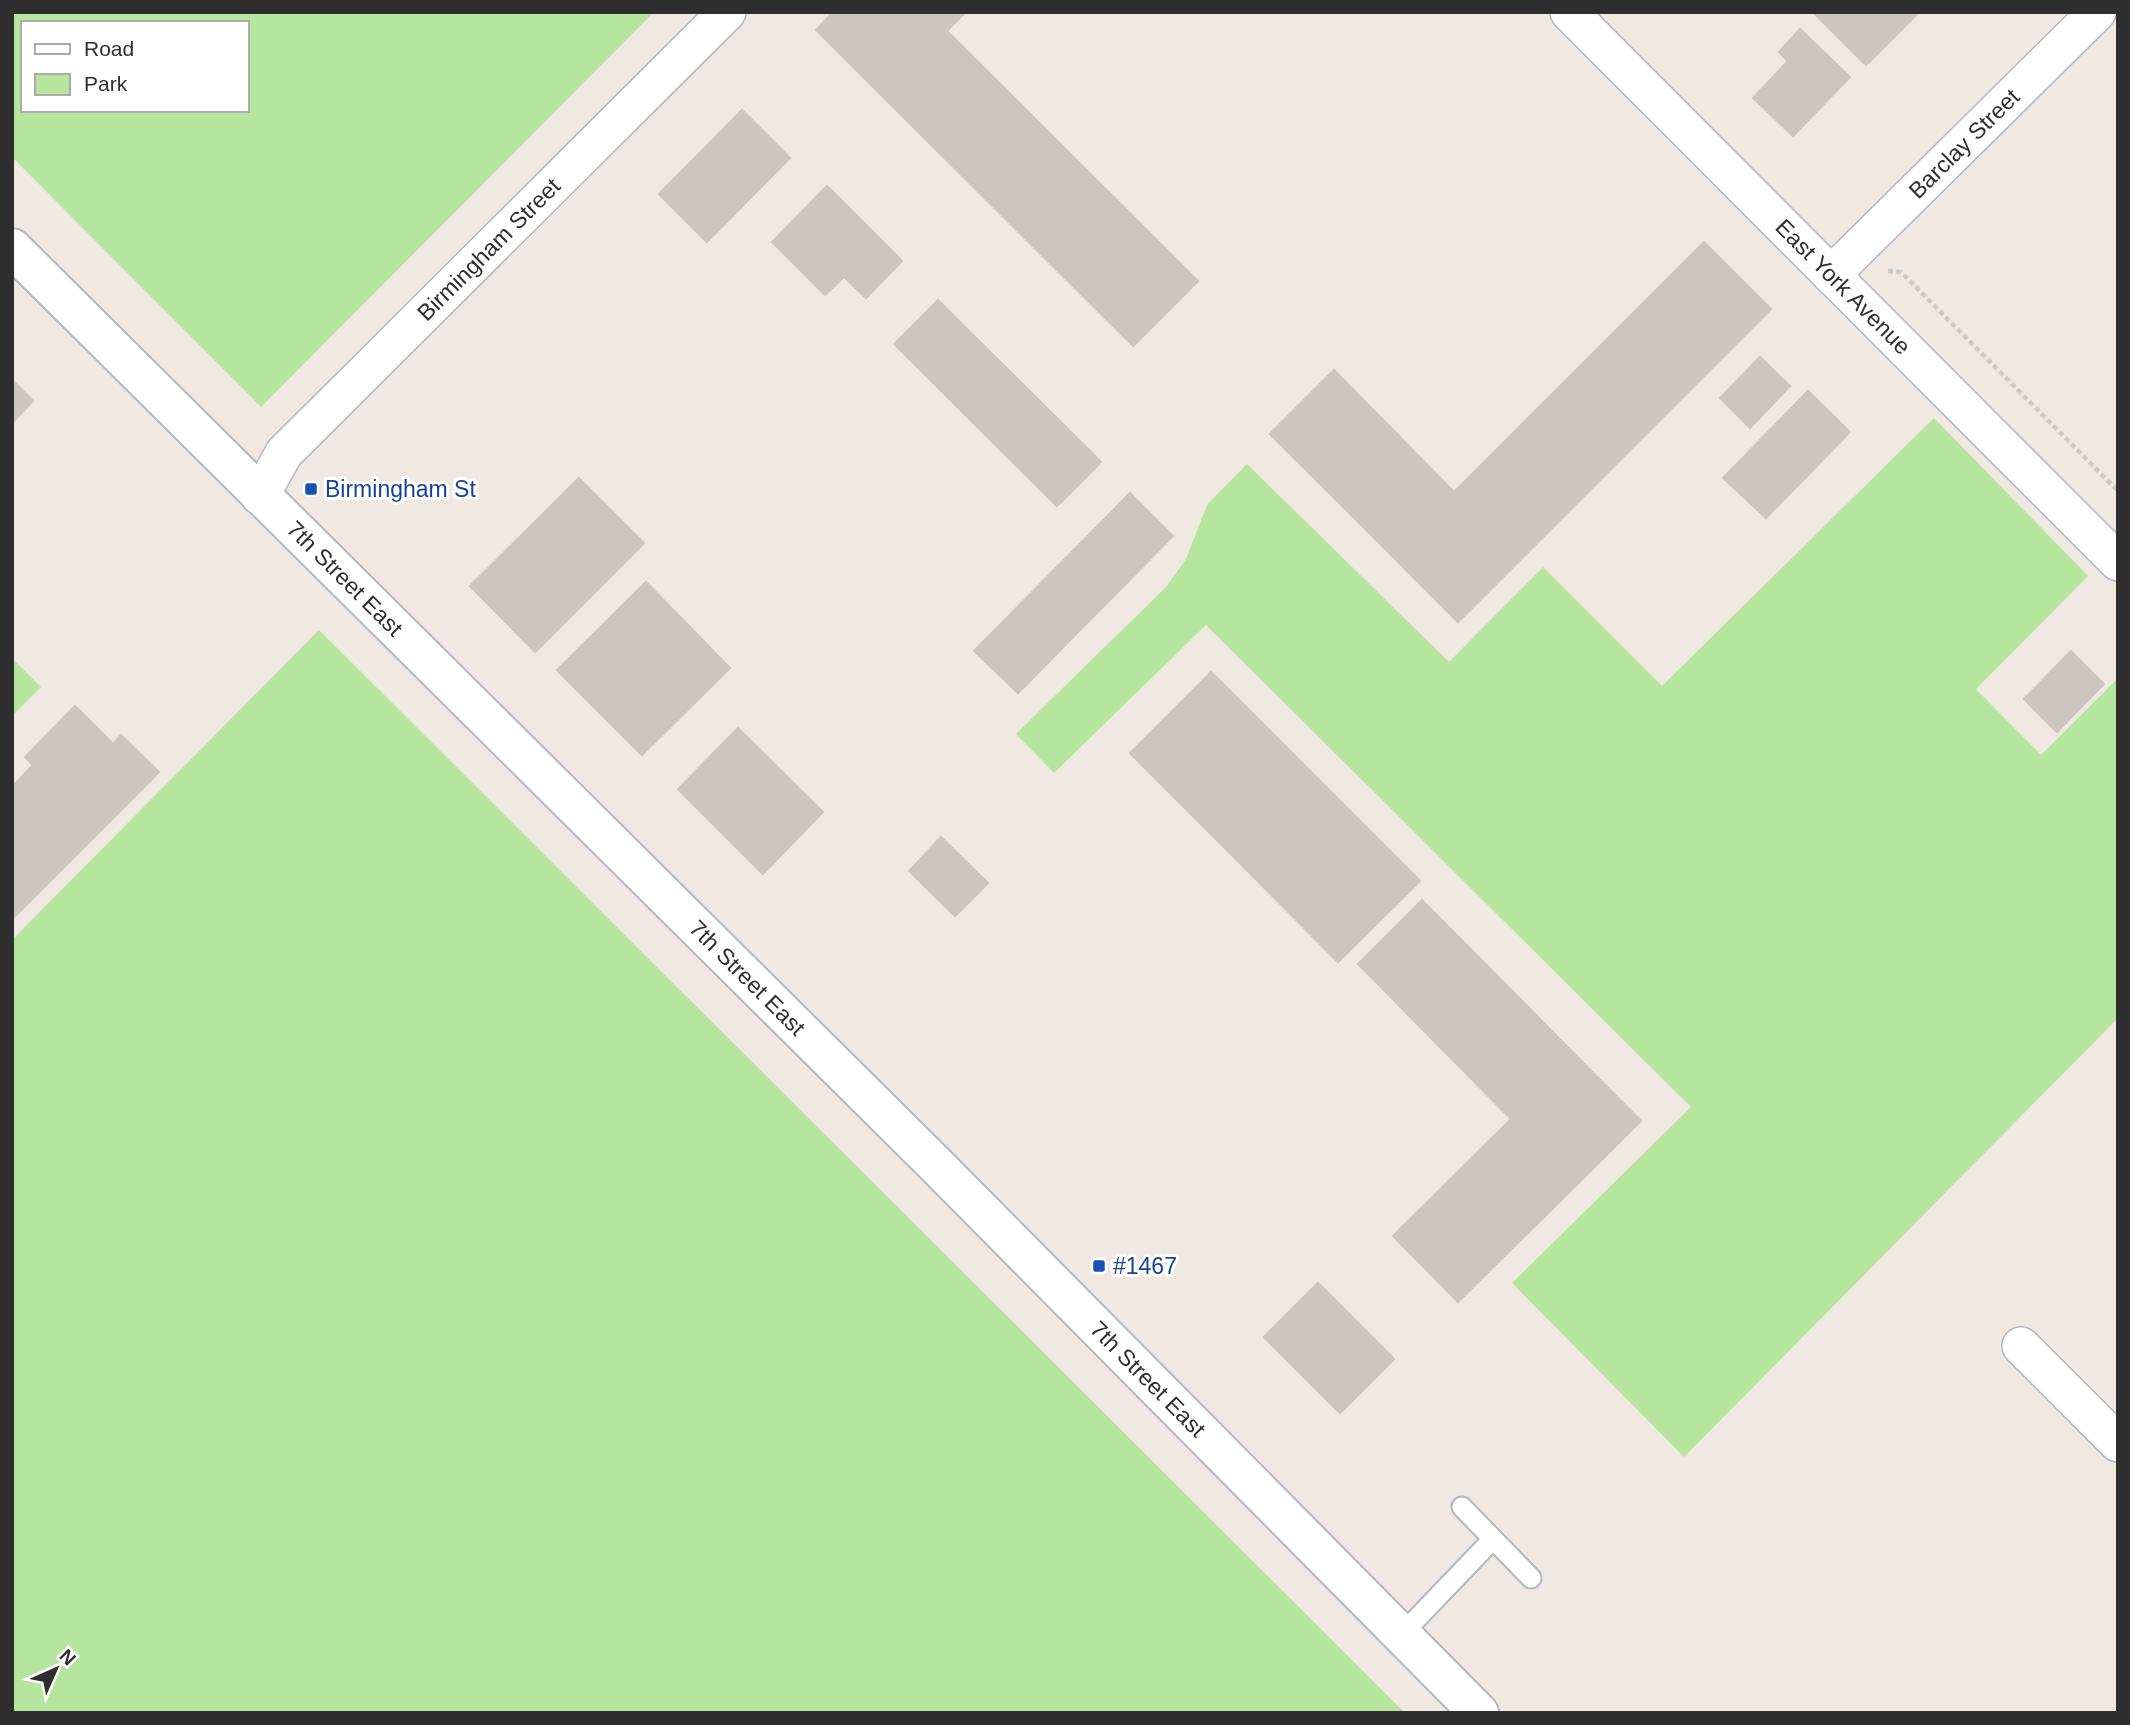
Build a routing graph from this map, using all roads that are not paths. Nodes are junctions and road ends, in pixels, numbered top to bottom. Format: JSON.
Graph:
{"nodes":[{"id":1,"x":727,"y":12,"type":"edge"},
{"id":2,"x":1569,"y":12,"type":"edge"},
{"id":3,"x":2097,"y":12,"type":"edge"},
{"id":4,"x":12,"y":248,"type":"edge"},
{"id":5,"x":1831,"y":275,"type":"junction"},
{"id":6,"x":260,"y":496,"type":"junction"},
{"id":7,"x":2118,"y":562,"type":"edge"},
{"id":8,"x":2021,"y":1346,"type":"dead end"},
{"id":9,"x":2118,"y":1443,"type":"edge"},
{"id":10,"x":1462,"y":1507,"type":"dead end"},
{"id":11,"x":1493,"y":1539,"type":"junction"},
{"id":12,"x":1531,"y":1578,"type":"dead end"},
{"id":13,"x":1402,"y":1634,"type":"junction"},
{"id":14,"x":1479,"y":1713,"type":"edge"}],
"edges":[{"from":1,"to":6,"type":"street","name":"Birmingham Street"},
{"from":2,"to":5,"type":"street","name":"East York Avenue"},
{"from":3,"to":5,"type":"street","name":"Barclay Street"},
{"from":4,"to":6,"type":"street","name":"7th Street East"},
{"from":5,"to":7,"type":"street","name":"East York Avenue"},
{"from":6,"to":13,"type":"street","name":"7th Street East"},
{"from":8,"to":9,"type":"street"},
{"from":10,"to":11,"type":"lane"},
{"from":11,"to":12,"type":"lane"},
{"from":11,"to":13,"type":"lane"},
{"from":13,"to":14,"type":"street","name":"7th Street East"}]}
